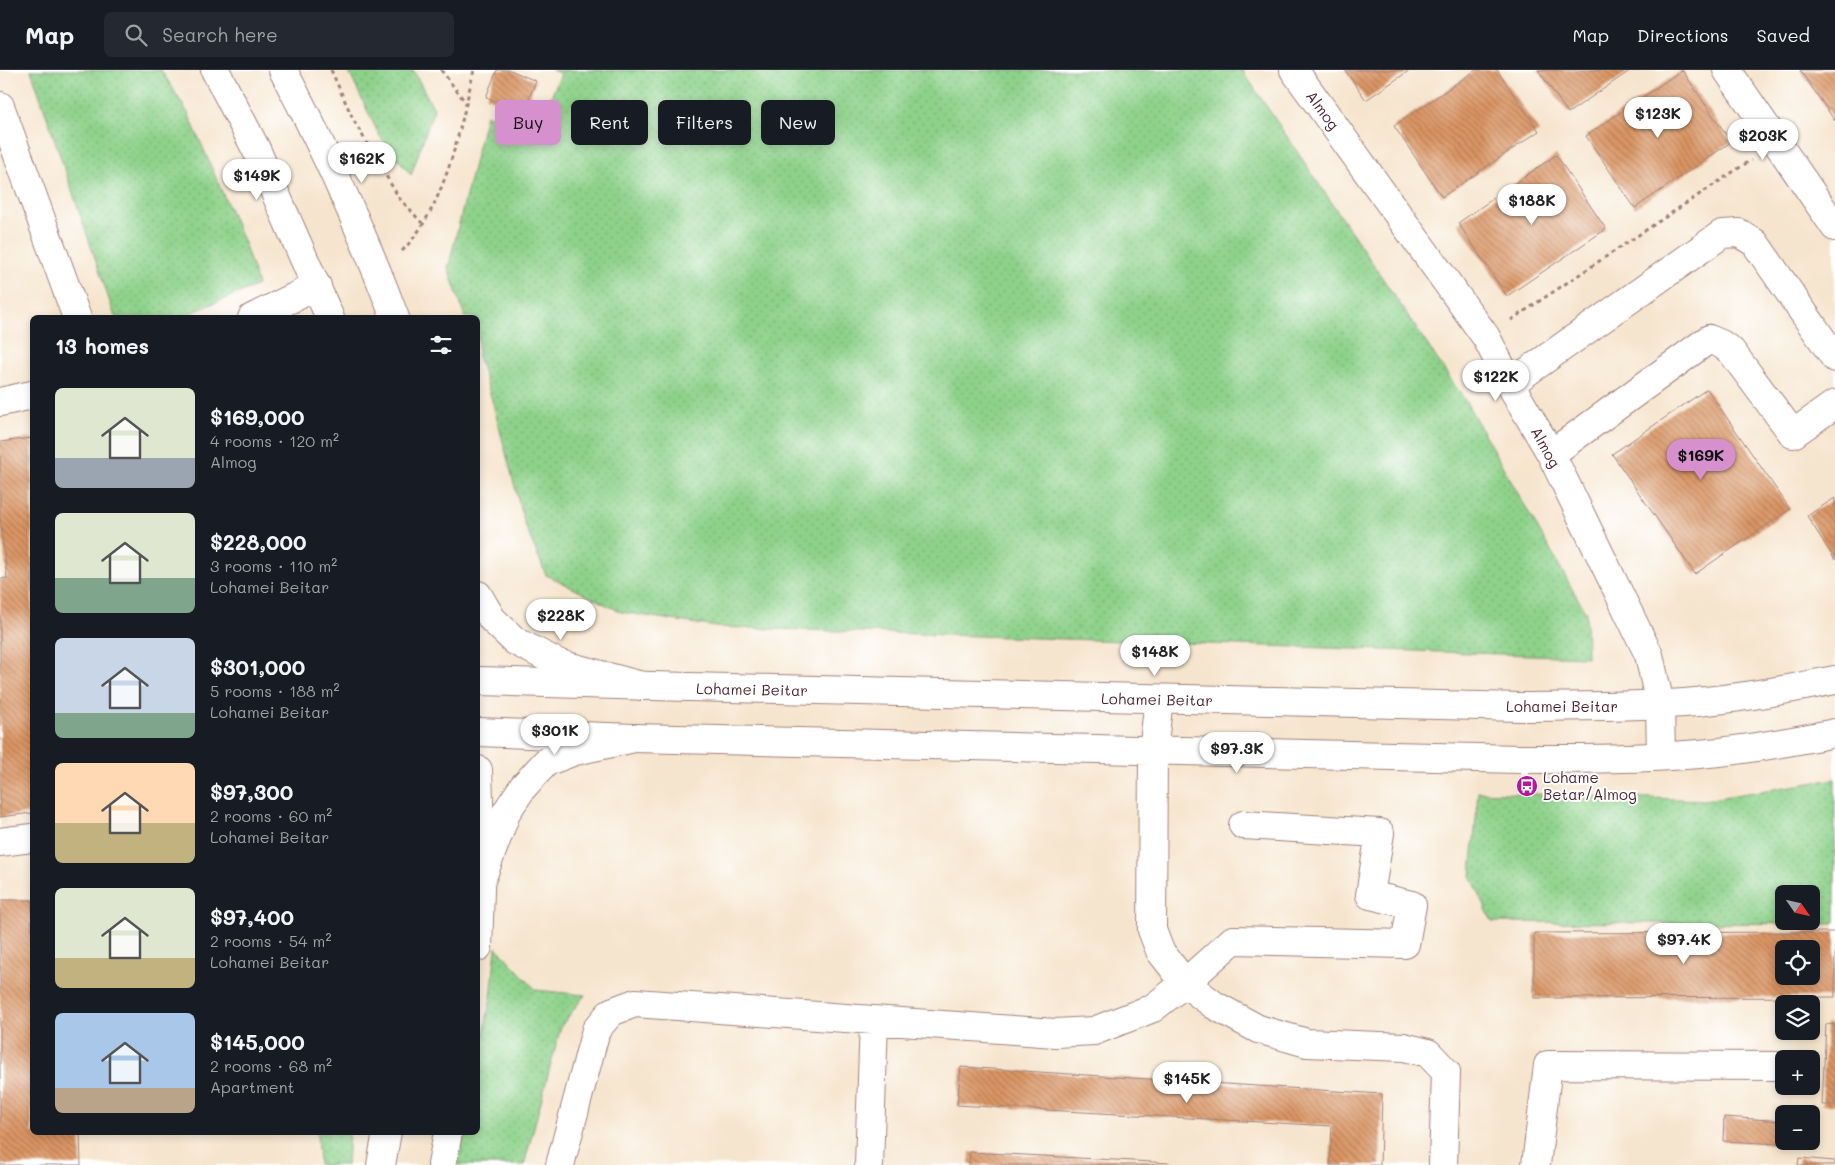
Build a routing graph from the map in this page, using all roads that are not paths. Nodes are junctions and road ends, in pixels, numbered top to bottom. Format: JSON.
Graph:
{"nodes":[{"id":1,"x":215,"y":70,"type":"edge"},
{"id":2,"x":283,"y":70,"type":"edge"},
{"id":3,"x":1294,"y":70,"type":"edge"},
{"id":4,"x":1727,"y":70,"type":"edge"},
{"id":5,"x":0,"y":106,"type":"edge"},
{"id":6,"x":1835,"y":227,"type":"edge"},
{"id":7,"x":317,"y":286,"type":"junction"},
{"id":8,"x":76,"y":315,"type":"edge"},
{"id":9,"x":258,"y":315,"type":"edge"},
{"id":10,"x":329,"y":315,"type":"edge"},
{"id":11,"x":394,"y":315,"type":"edge"},
{"id":12,"x":1835,"y":358,"type":"edge"},
{"id":13,"x":1510,"y":384,"type":"junction"},
{"id":14,"x":30,"y":394,"type":"edge"},
{"id":15,"x":0,"y":402,"type":"edge"},
{"id":16,"x":1835,"y":404,"type":"edge"},
{"id":17,"x":1551,"y":454,"type":"junction"},
{"id":18,"x":480,"y":599,"type":"edge"},
{"id":19,"x":1835,"y":680,"type":"edge"},
{"id":20,"x":480,"y":681,"type":"edge"},
{"id":21,"x":642,"y":686,"type":"junction"},
{"id":22,"x":1158,"y":699,"type":"junction"},
{"id":23,"x":1660,"y":704,"type":"junction"},
{"id":24,"x":480,"y":732,"type":"edge"},
{"id":25,"x":1835,"y":733,"type":"edge"},
{"id":26,"x":634,"y":738,"type":"junction"},
{"id":27,"x":1153,"y":751,"type":"junction"},
{"id":28,"x":1661,"y":756,"type":"junction"},
{"id":29,"x":1242,"y":825,"type":"dead end"},
{"id":30,"x":30,"y":838,"type":"edge"},
{"id":31,"x":0,"y":842,"type":"edge"},
{"id":32,"x":480,"y":883,"type":"edge"},
{"id":33,"x":1185,"y":984,"type":"junction"},
{"id":34,"x":874,"y":1021,"type":"junction"},
{"id":35,"x":1775,"y":1066,"type":"edge"},
{"id":36,"x":386,"y":1135,"type":"edge"},
{"id":37,"x":447,"y":1135,"type":"edge"},
{"id":38,"x":381,"y":1165,"type":"edge"},
{"id":39,"x":442,"y":1165,"type":"edge"},
{"id":40,"x":560,"y":1165,"type":"edge"},
{"id":41,"x":869,"y":1165,"type":"edge"},
{"id":42,"x":1443,"y":1165,"type":"edge"},
{"id":43,"x":1536,"y":1165,"type":"edge"}],
"edges":[{"from":1,"to":7,"type":"street"},
{"from":2,"to":11,"type":"street"},
{"from":3,"to":13,"type":"street","name":"Almog"},
{"from":4,"to":6,"type":"street"},
{"from":5,"to":8,"type":"street"},
{"from":7,"to":9,"type":"street"},
{"from":7,"to":10,"type":"street"},
{"from":12,"to":13,"type":"street"},
{"from":13,"to":17,"type":"street","name":"Almog"},
{"from":14,"to":15,"type":"street"},
{"from":16,"to":17,"type":"street"},
{"from":17,"to":23,"type":"street","name":"Almog"},
{"from":18,"to":21,"type":"street"},
{"from":19,"to":23,"type":"street","name":"Lohamei Beitar"},
{"from":20,"to":21,"type":"street","name":"Lohamei Beitar"},
{"from":21,"to":22,"type":"street","name":"Lohamei Beitar"},
{"from":22,"to":23,"type":"street","name":"Lohamei Beitar"},
{"from":22,"to":27,"type":"street"},
{"from":23,"to":28,"type":"street","name":"Almog"},
{"from":24,"to":26,"type":"street"},
{"from":25,"to":28,"type":"street"},
{"from":26,"to":27,"type":"street"},
{"from":26,"to":32,"type":"street"},
{"from":27,"to":28,"type":"street"},
{"from":27,"to":33,"type":"street"},
{"from":29,"to":33,"type":"street"},
{"from":30,"to":31,"type":"street"},
{"from":33,"to":34,"type":"street"},
{"from":33,"to":42,"type":"street"},
{"from":34,"to":40,"type":"street"},
{"from":34,"to":41,"type":"street"},
{"from":35,"to":43,"type":"street"},
{"from":36,"to":38,"type":"street"},
{"from":37,"to":39,"type":"street"}]}
